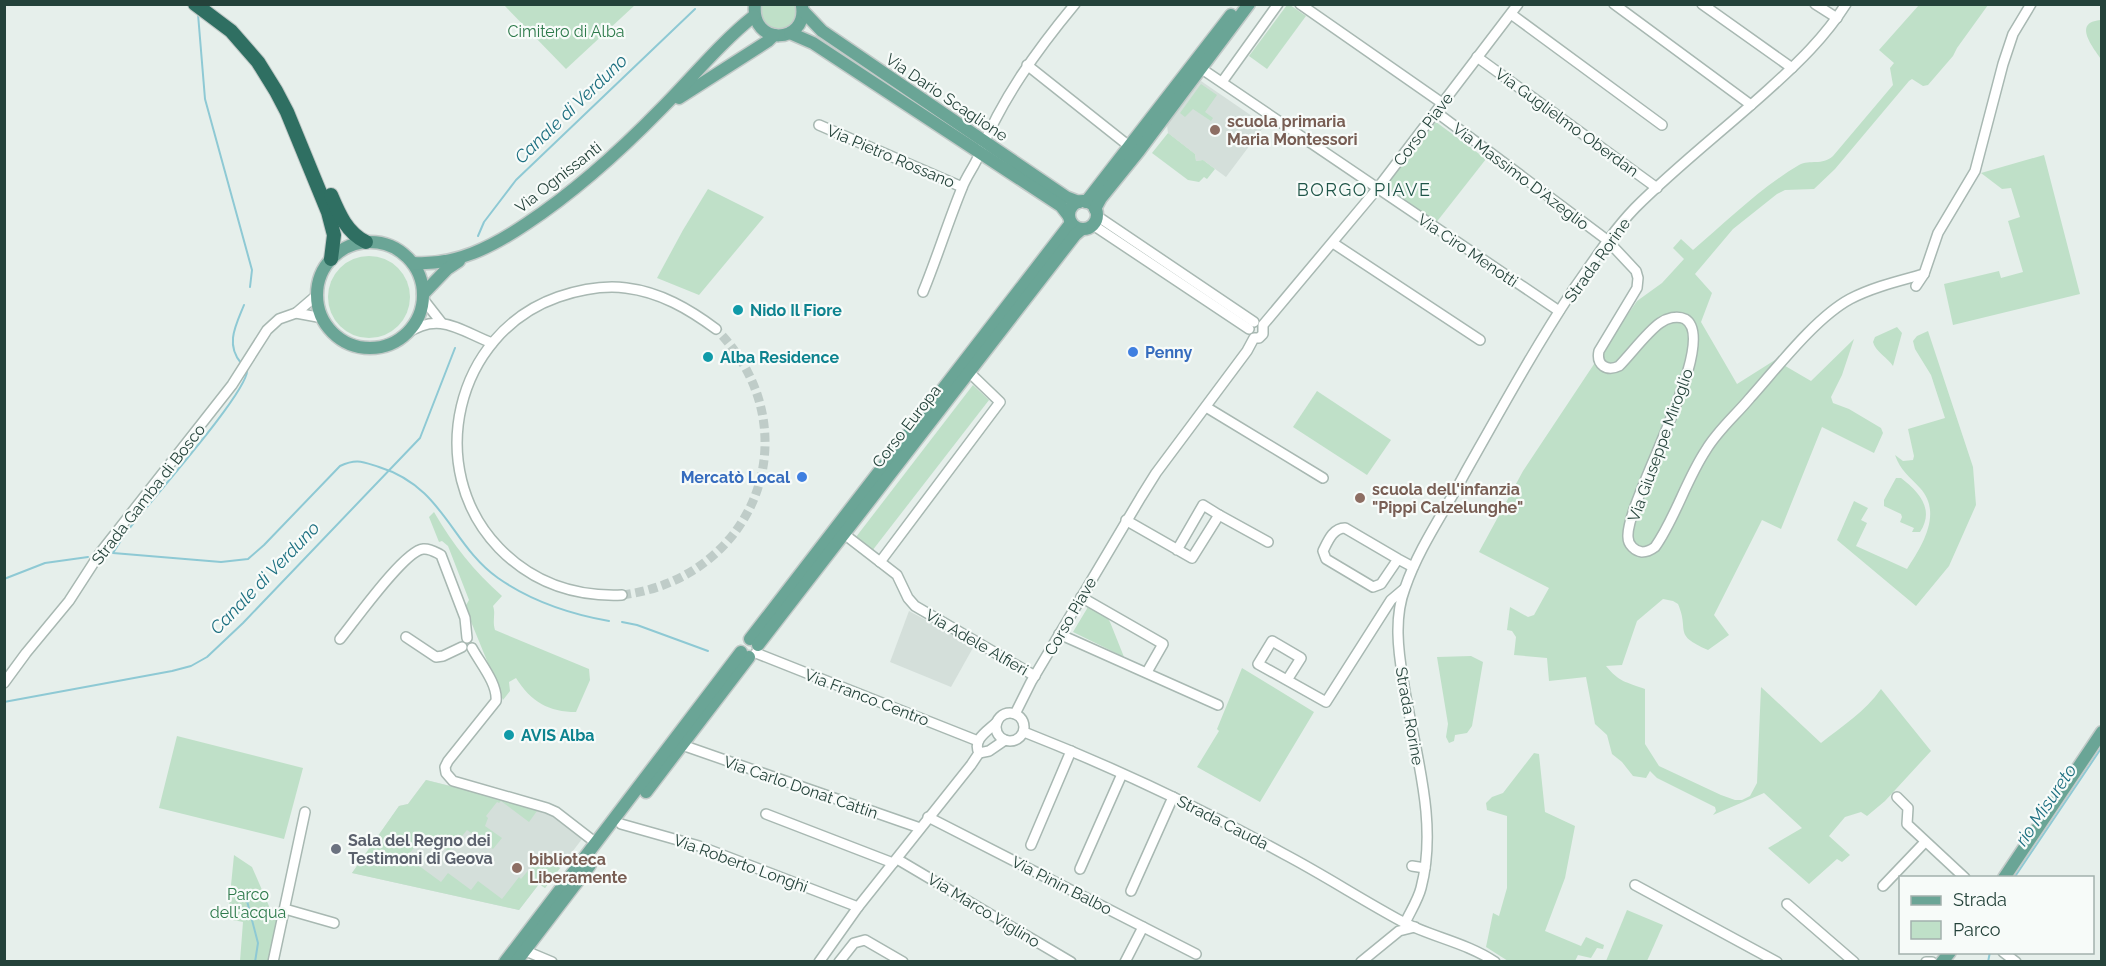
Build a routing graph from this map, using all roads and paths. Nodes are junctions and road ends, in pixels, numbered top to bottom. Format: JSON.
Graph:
{"nodes":[{"id":1,"x":195,"y":4,"type":"edge"},
{"id":2,"x":208,"y":4,"type":"edge"},
{"id":3,"x":1075,"y":4,"type":"edge"},
{"id":4,"x":1239,"y":4,"type":"edge"},
{"id":5,"x":1249,"y":4,"type":"edge"},
{"id":6,"x":1278,"y":4,"type":"edge"},
{"id":7,"x":1300,"y":4,"type":"edge"},
{"id":8,"x":1518,"y":4,"type":"edge"},
{"id":9,"x":1614,"y":4,"type":"edge"},
{"id":10,"x":1702,"y":4,"type":"edge"},
{"id":11,"x":1815,"y":4,"type":"edge"},
{"id":12,"x":1845,"y":4,"type":"edge"},
{"id":13,"x":2031,"y":4,"type":"edge"},
{"id":14,"x":803,"y":7,"type":"edge"},
{"id":15,"x":755,"y":10,"type":"edge"},
{"id":16,"x":1510,"y":14,"type":"junction"},
{"id":17,"x":1837,"y":18,"type":"junction"},
{"id":18,"x":790,"y":33,"type":"junction"},
{"id":19,"x":774,"y":35,"type":"junction"},
{"id":20,"x":1477,"y":57,"type":"junction"},
{"id":21,"x":1027,"y":65,"type":"junction"},
{"id":22,"x":1198,"y":66,"type":"junction"},
{"id":23,"x":1792,"y":68,"type":"junction"},
{"id":24,"x":1222,"y":82,"type":"junction"},
{"id":25,"x":1443,"y":102,"type":"junction"},
{"id":26,"x":1751,"y":105,"type":"junction"},
{"id":27,"x":660,"y":110,"type":"junction"},
{"id":28,"x":1436,"y":112,"type":"junction"},
{"id":29,"x":819,"y":125,"type":"dead end"},
{"id":30,"x":1662,"y":125,"type":"dead end"},
{"id":31,"x":1130,"y":146,"type":"junction"},
{"id":32,"x":982,"y":147,"type":"junction"},
{"id":33,"x":962,"y":187,"type":"junction"},
{"id":34,"x":1656,"y":188,"type":"junction"},
{"id":35,"x":1377,"y":189,"type":"junction"},
{"id":36,"x":1089,"y":214,"type":"junction"},
{"id":37,"x":1070,"y":219,"type":"junction"},
{"id":38,"x":1607,"y":240,"type":"junction"},
{"id":39,"x":366,"y":242,"type":"junction"},
{"id":40,"x":1333,"y":243,"type":"junction"},
{"id":41,"x":467,"y":255,"type":"junction"},
{"id":42,"x":331,"y":259,"type":"junction"},
{"id":43,"x":413,"y":263,"type":"junction"},
{"id":44,"x":1924,"y":274,"type":"junction"},
{"id":45,"x":1916,"y":286,"type":"dead end"},
{"id":46,"x":923,"y":292,"type":"dead end"},
{"id":47,"x":317,"y":295,"type":"junction"},
{"id":48,"x":423,"y":296,"type":"junction"},
{"id":49,"x":1559,"y":311,"type":"junction"},
{"id":50,"x":296,"y":313,"type":"junction"},
{"id":51,"x":322,"y":318,"type":"junction"},
{"id":52,"x":441,"y":322,"type":"junction"},
{"id":53,"x":1255,"y":325,"type":"junction"},
{"id":54,"x":716,"y":329,"type":"tunnel mouth"},
{"id":55,"x":406,"y":334,"type":"junction"},
{"id":56,"x":1254,"y":338,"type":"junction"},
{"id":57,"x":1480,"y":340,"type":"dead end"},
{"id":58,"x":492,"y":343,"type":"junction"},
{"id":59,"x":972,"y":375,"type":"dead end"},
{"id":60,"x":1206,"y":407,"type":"junction"},
{"id":61,"x":1323,"y":478,"type":"dead end"},
{"id":62,"x":1219,"y":515,"type":"junction"},
{"id":63,"x":1126,"y":520,"type":"junction"},
{"id":64,"x":844,"y":534,"type":"junction"},
{"id":65,"x":1268,"y":542,"type":"dead end"},
{"id":66,"x":1177,"y":550,"type":"junction"},
{"id":67,"x":1398,"y":559,"type":"junction"},
{"id":68,"x":880,"y":562,"type":"junction"},
{"id":69,"x":1413,"y":567,"type":"junction"},
{"id":70,"x":1404,"y":589,"type":"junction"},
{"id":71,"x":622,"y":595,"type":"tunnel mouth"},
{"id":72,"x":1081,"y":597,"type":"junction"},
{"id":73,"x":1059,"y":634,"type":"junction"},
{"id":74,"x":406,"y":637,"type":"dead end"},
{"id":75,"x":467,"y":638,"type":"junction"},
{"id":76,"x":340,"y":639,"type":"dead end"},
{"id":77,"x":462,"y":647,"type":"junction"},
{"id":78,"x":472,"y":648,"type":"junction"},
{"id":79,"x":751,"y":649,"type":"junction"},
{"id":80,"x":1147,"y":672,"type":"junction"},
{"id":81,"x":1035,"y":676,"type":"junction"},
{"id":82,"x":1287,"y":680,"type":"junction"},
{"id":83,"x":4,"y":683,"type":"edge"},
{"id":84,"x":1218,"y":705,"type":"dead end"},
{"id":85,"x":1015,"y":714,"type":"junction"},
{"id":86,"x":997,"y":722,"type":"junction"},
{"id":87,"x":1024,"y":732,"type":"junction"},
{"id":88,"x":2102,"y":732,"type":"edge"},
{"id":89,"x":1005,"y":740,"type":"junction"},
{"id":90,"x":978,"y":741,"type":"junction"},
{"id":91,"x":682,"y":745,"type":"junction"},
{"id":92,"x":1071,"y":750,"type":"junction"},
{"id":93,"x":979,"y":753,"type":"junction"},
{"id":94,"x":1122,"y":774,"type":"junction"},
{"id":95,"x":1173,"y":797,"type":"junction"},
{"id":96,"x":1897,"y":797,"type":"dead end"},
{"id":97,"x":306,"y":812,"type":"dead end"},
{"id":98,"x":766,"y":814,"type":"dead end"},
{"id":99,"x":928,"y":817,"type":"junction"},
{"id":100,"x":621,"y":824,"type":"junction"},
{"id":101,"x":920,"y":828,"type":"junction"},
{"id":102,"x":1925,"y":842,"type":"junction"},
{"id":103,"x":596,"y":843,"type":"junction"},
{"id":104,"x":1031,"y":845,"type":"dead end"},
{"id":105,"x":895,"y":861,"type":"junction"},
{"id":106,"x":1412,"y":866,"type":"dead end"},
{"id":107,"x":1425,"y":867,"type":"junction"},
{"id":108,"x":1080,"y":869,"type":"dead end"},
{"id":109,"x":1963,"y":876,"type":"edge"},
{"id":110,"x":2005,"y":876,"type":"edge"},
{"id":111,"x":1635,"y":885,"type":"dead end"},
{"id":112,"x":1883,"y":886,"type":"dead end"},
{"id":113,"x":1131,"y":891,"type":"dead end"},
{"id":114,"x":1787,"y":904,"type":"dead end"},
{"id":115,"x":858,"y":907,"type":"junction"},
{"id":116,"x":285,"y":909,"type":"junction"},
{"id":117,"x":334,"y":923,"type":"dead end"},
{"id":118,"x":1405,"y":923,"type":"junction"},
{"id":119,"x":1143,"y":927,"type":"junction"},
{"id":120,"x":1415,"y":927,"type":"junction"},
{"id":121,"x":521,"y":948,"type":"junction"},
{"id":122,"x":1196,"y":954,"type":"dead end"},
{"id":123,"x":273,"y":962,"type":"edge"},
{"id":124,"x":505,"y":962,"type":"edge"},
{"id":125,"x":516,"y":962,"type":"edge"},
{"id":126,"x":552,"y":962,"type":"edge"},
{"id":127,"x":819,"y":962,"type":"edge"},
{"id":128,"x":839,"y":962,"type":"edge"},
{"id":129,"x":903,"y":962,"type":"edge"},
{"id":130,"x":1071,"y":962,"type":"edge"},
{"id":131,"x":1125,"y":962,"type":"edge"},
{"id":132,"x":1361,"y":962,"type":"edge"},
{"id":133,"x":1495,"y":962,"type":"edge"},
{"id":134,"x":1777,"y":962,"type":"edge"},
{"id":135,"x":1854,"y":962,"type":"edge"},
{"id":136,"x":1926,"y":962,"type":"edge"},
{"id":137,"x":1932,"y":962,"type":"edge"}],
"edges":[{"from":1,"to":42,"type":"highway"},
{"from":2,"to":39,"type":"highway"},
{"from":3,"to":21,"type":"street"},
{"from":4,"to":22,"type":"main road","name":"Corso Europa"},
{"from":5,"to":22,"type":"main road","name":"Corso Europa"},
{"from":6,"to":24,"type":"street"},
{"from":7,"to":25,"type":"street"},
{"from":8,"to":16,"type":"street","name":"Corso Piave"},
{"from":9,"to":26,"type":"street"},
{"from":10,"to":23,"type":"street"},
{"from":11,"to":17,"type":"street"},
{"from":12,"to":17,"type":"street","name":"Strada Rorine"},
{"from":13,"to":44,"type":"street"},
{"from":14,"to":18,"type":"main road"},
{"from":14,"to":32,"type":"main road","name":"Via Dario Scaglione"},
{"from":15,"to":19,"type":"main road"},
{"from":15,"to":27,"type":"main road","name":"Via Ognissanti"},
{"from":16,"to":20,"type":"street","name":"Corso Piave"},
{"from":16,"to":30,"type":"street"},
{"from":17,"to":23,"type":"street","name":"Strada Rorine"},
{"from":18,"to":19,"type":"main road"},
{"from":18,"to":32,"type":"main road","name":"Via Dario Scaglione"},
{"from":19,"to":27,"type":"main road","name":"Via Ognissanti"},
{"from":20,"to":25,"type":"street","name":"Corso Piave"},
{"from":20,"to":34,"type":"street","name":"Via Guglielmo Oberdan"},
{"from":21,"to":31,"type":"street"},
{"from":21,"to":32,"type":"street"},
{"from":22,"to":24,"type":"street","name":"Via Ciro Menotti"},
{"from":22,"to":31,"type":"main road","name":"Corso Europa"},
{"from":22,"to":36,"type":"main road","name":"Corso Europa"},
{"from":23,"to":26,"type":"street","name":"Strada Rorine"},
{"from":24,"to":35,"type":"street","name":"Via Ciro Menotti"},
{"from":25,"to":28,"type":"street","name":"Corso Piave"},
{"from":26,"to":34,"type":"street","name":"Strada Rorine"},
{"from":27,"to":41,"type":"main road","name":"Via Ognissanti"},
{"from":28,"to":35,"type":"street","name":"Corso Piave"},
{"from":28,"to":38,"type":"street","name":"Via Massimo D'Azeglio"},
{"from":29,"to":33,"type":"street","name":"Via Pietro Rossano"},
{"from":31,"to":36,"type":"main road","name":"Corso Europa"},
{"from":32,"to":33,"type":"street"},
{"from":32,"to":36,"type":"main road","name":"Via Dario Scaglione"},
{"from":32,"to":37,"type":"main road","name":"Via Dario Scaglione"},
{"from":33,"to":46,"type":"street"},
{"from":34,"to":38,"type":"street","name":"Strada Rorine"},
{"from":35,"to":40,"type":"street","name":"Corso Piave"},
{"from":35,"to":49,"type":"street","name":"Via Ciro Menotti"},
{"from":36,"to":37,"type":"main road","name":"Via Dario Scaglione"},
{"from":36,"to":37,"type":"main road","name":"Corso Europa"},
{"from":36,"to":53,"type":"street","name":"Via Dario Scaglione"},
{"from":36,"to":64,"type":"main road","name":"Corso Europa"},
{"from":37,"to":79,"type":"main road","name":"Corso Europa"},
{"from":38,"to":44,"type":"street","name":"Via Giuseppe Miroglio"},
{"from":38,"to":49,"type":"street","name":"Strada Rorine"},
{"from":39,"to":42,"type":"main road"},
{"from":39,"to":43,"type":"main road"},
{"from":40,"to":53,"type":"street","name":"Corso Piave"},
{"from":40,"to":57,"type":"street"},
{"from":41,"to":43,"type":"main road","name":"Via Ognissanti"},
{"from":41,"to":48,"type":"main road","name":"Via Ognissanti"},
{"from":42,"to":47,"type":"main road"},
{"from":43,"to":48,"type":"main road"},
{"from":44,"to":45,"type":"street"},
{"from":47,"to":50,"type":"street","name":"Strada Gamba di Bosco"},
{"from":47,"to":51,"type":"main road"},
{"from":48,"to":52,"type":"street"},
{"from":48,"to":55,"type":"main road"},
{"from":49,"to":69,"type":"street","name":"Strada Rorine"},
{"from":50,"to":51,"type":"street"},
{"from":50,"to":83,"type":"street","name":"Strada Gamba di Bosco"},
{"from":51,"to":55,"type":"main road"},
{"from":52,"to":55,"type":"street"},
{"from":52,"to":58,"type":"street"},
{"from":53,"to":56,"type":"street"},
{"from":53,"to":56,"type":"street","name":"Corso Piave"},
{"from":54,"to":58,"type":"street"},
{"from":56,"to":60,"type":"street","name":"Corso Piave"},
{"from":58,"to":71,"type":"street"},
{"from":59,"to":68,"type":"street"},
{"from":60,"to":61,"type":"street"},
{"from":60,"to":63,"type":"street","name":"Corso Piave"},
{"from":62,"to":65,"type":"street"},
{"from":62,"to":66,"type":"street"},
{"from":62,"to":66,"type":"street"},
{"from":63,"to":66,"type":"street"},
{"from":63,"to":72,"type":"street","name":"Corso Piave"},
{"from":64,"to":68,"type":"street","name":"Via Adele Alfieri"},
{"from":64,"to":79,"type":"main road","name":"Corso Europa"},
{"from":67,"to":67,"type":"street"},
{"from":67,"to":69,"type":"street"},
{"from":68,"to":81,"type":"street","name":"Via Adele Alfieri"},
{"from":69,"to":70,"type":"street","name":"Strada Rorine"},
{"from":70,"to":82,"type":"street"},
{"from":70,"to":107,"type":"street","name":"Strada Rorine"},
{"from":72,"to":73,"type":"street","name":"Corso Piave"},
{"from":72,"to":80,"type":"street"},
{"from":73,"to":80,"type":"street"},
{"from":73,"to":81,"type":"street","name":"Corso Piave"},
{"from":74,"to":77,"type":"street"},
{"from":75,"to":76,"type":"street"},
{"from":75,"to":77,"type":"street"},
{"from":75,"to":78,"type":"street"},
{"from":77,"to":78,"type":"street"},
{"from":78,"to":103,"type":"street"},
{"from":79,"to":90,"type":"street","name":"Via Franco Centro"},
{"from":79,"to":91,"type":"main road","name":"Corso Europa"},
{"from":79,"to":103,"type":"main road","name":"Corso Europa"},
{"from":80,"to":84,"type":"street"},
{"from":81,"to":85,"type":"street","name":"Corso Piave"},
{"from":82,"to":82,"type":"street"},
{"from":85,"to":86,"type":"street"},
{"from":85,"to":87,"type":"street"},
{"from":86,"to":89,"type":"street"},
{"from":86,"to":90,"type":"street"},
{"from":87,"to":89,"type":"street"},
{"from":87,"to":92,"type":"street","name":"Strada Cauda"},
{"from":88,"to":110,"type":"main road"},
{"from":89,"to":93,"type":"street"},
{"from":90,"to":93,"type":"street"},
{"from":91,"to":100,"type":"main road","name":"Corso Europa"},
{"from":91,"to":101,"type":"street","name":"Via Carlo Donat Cattin"},
{"from":92,"to":94,"type":"street","name":"Strada Cauda"},
{"from":92,"to":104,"type":"street"},
{"from":93,"to":99,"type":"street"},
{"from":94,"to":95,"type":"street","name":"Strada Cauda"},
{"from":94,"to":108,"type":"street"},
{"from":95,"to":113,"type":"street"},
{"from":95,"to":118,"type":"street","name":"Strada Cauda"},
{"from":96,"to":102,"type":"street"},
{"from":97,"to":116,"type":"street"},
{"from":98,"to":105,"type":"street"},
{"from":99,"to":101,"type":"street"},
{"from":99,"to":119,"type":"street","name":"Via Pinin Balbo"},
{"from":100,"to":115,"type":"street","name":"Via Roberto Longhi"},
{"from":100,"to":121,"type":"main road","name":"Corso Europa"},
{"from":101,"to":105,"type":"street"},
{"from":102,"to":109,"type":"street"},
{"from":102,"to":112,"type":"street"},
{"from":103,"to":121,"type":"main road","name":"Corso Europa"},
{"from":105,"to":115,"type":"street"},
{"from":105,"to":130,"type":"street","name":"Via Marco Viglino"},
{"from":106,"to":107,"type":"street"},
{"from":107,"to":118,"type":"street","name":"Strada Rorine"},
{"from":111,"to":134,"type":"street"},
{"from":114,"to":135,"type":"street"},
{"from":115,"to":127,"type":"street"},
{"from":116,"to":117,"type":"street"},
{"from":116,"to":123,"type":"street"},
{"from":118,"to":120,"type":"street","name":"Strada Cauda"},
{"from":119,"to":122,"type":"street","name":"Via Pinin Balbo"},
{"from":119,"to":131,"type":"street"},
{"from":120,"to":132,"type":"street"},
{"from":120,"to":133,"type":"street","name":"Strada Cauda"},
{"from":121,"to":124,"type":"main road","name":"Corso Europa"},
{"from":121,"to":125,"type":"main road","name":"Corso Europa"},
{"from":121,"to":126,"type":"street"},
{"from":128,"to":129,"type":"street"},
{"from":136,"to":137,"type":"street"}]}
